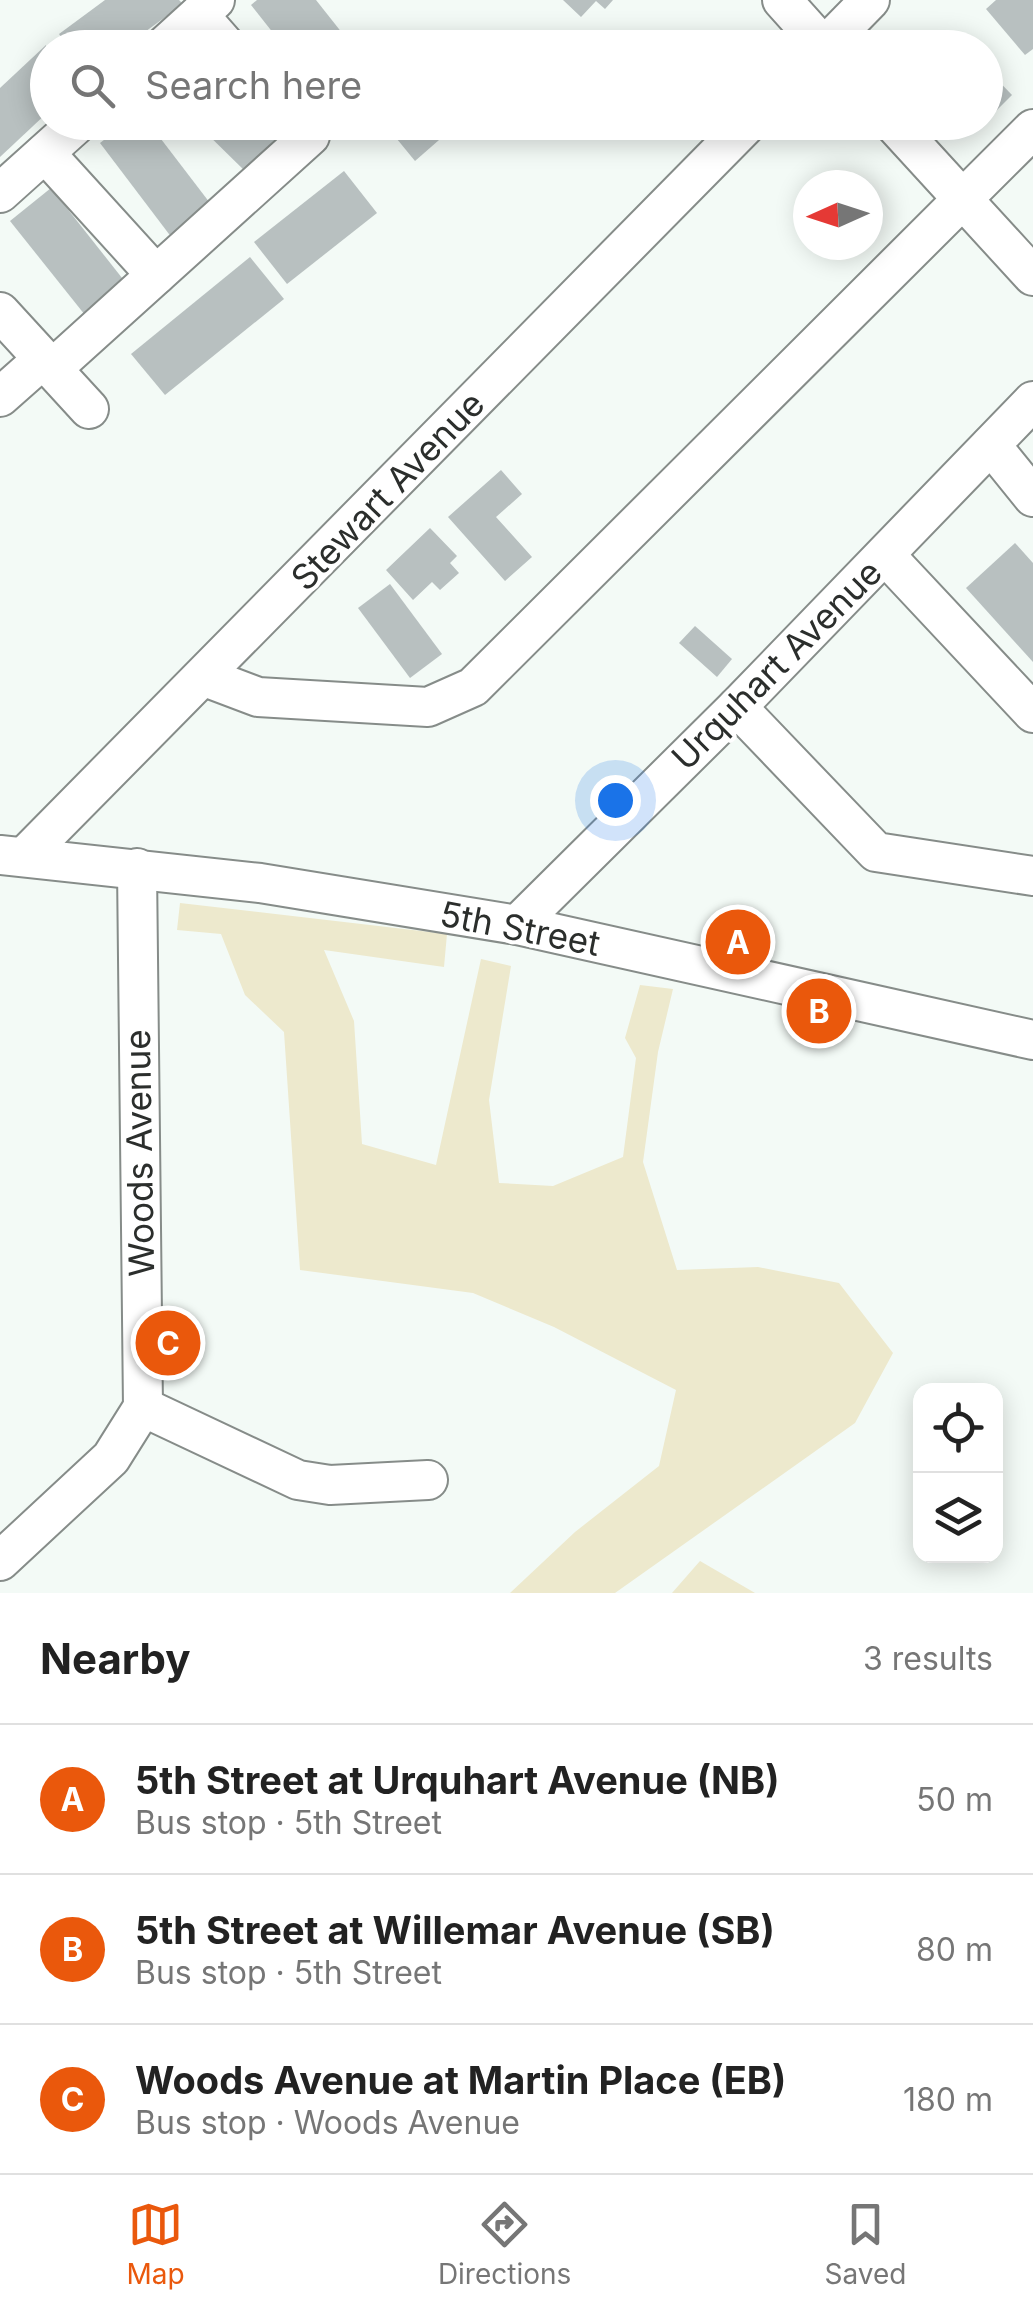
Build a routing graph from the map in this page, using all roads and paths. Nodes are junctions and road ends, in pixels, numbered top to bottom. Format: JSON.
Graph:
{"nodes":[{"id":1,"x":782,"y":0,"type":"edge"},
{"id":2,"x":870,"y":0,"type":"edge"},
{"id":3,"x":207,"y":8,"type":"edge"},
{"id":4,"x":182,"y":30,"type":"edge"},
{"id":5,"x":809,"y":30,"type":"edge"},
{"id":6,"x":841,"y":30,"type":"edge"},
{"id":7,"x":1033,"y":129,"type":"edge"},
{"id":8,"x":59,"y":140,"type":"edge"},
{"id":9,"x":306,"y":140,"type":"edge"},
{"id":10,"x":731,"y":140,"type":"edge"},
{"id":11,"x":908,"y":140,"type":"edge"},
{"id":12,"x":45,"y":153,"type":"junction"},
{"id":13,"x":0,"y":193,"type":"edge"},
{"id":14,"x":960,"y":198,"type":"junction"},
{"id":15,"x":156,"y":275,"type":"junction"},
{"id":16,"x":1033,"y":276,"type":"edge"},
{"id":17,"x":0,"y":312,"type":"edge"},
{"id":18,"x":47,"y":364,"type":"junction"},
{"id":19,"x":0,"y":397,"type":"edge"},
{"id":20,"x":1033,"y":401,"type":"edge"},
{"id":21,"x":88,"y":409,"type":"dead end"},
{"id":22,"x":990,"y":445,"type":"junction"},
{"id":23,"x":1033,"y":497,"type":"edge"},
{"id":24,"x":886,"y":555,"type":"junction"},
{"id":25,"x":205,"y":677,"type":"junction"},
{"id":26,"x":737,"y":707,"type":"junction"},
{"id":27,"x":1033,"y":713,"type":"edge"},
{"id":28,"x":12,"y":856,"type":"edge"},
{"id":29,"x":137,"y":868,"type":"junction"},
{"id":30,"x":1033,"y":876,"type":"edge"},
{"id":31,"x":517,"y":925,"type":"junction"},
{"id":32,"x":1033,"y":1040,"type":"edge"},
{"id":33,"x":143,"y":1407,"type":"junction"},
{"id":34,"x":428,"y":1480,"type":"dead end"},
{"id":35,"x":0,"y":1561,"type":"edge"}],
"edges":[{"from":1,"to":5,"type":"street"},
{"from":2,"to":6,"type":"street"},
{"from":3,"to":4,"type":"street"},
{"from":7,"to":14,"type":"street"},
{"from":8,"to":12,"type":"street"},
{"from":9,"to":15,"type":"street"},
{"from":10,"to":25,"type":"street","name":"Stewart Avenue"},
{"from":11,"to":14,"type":"street"},
{"from":12,"to":13,"type":"street"},
{"from":12,"to":15,"type":"street"},
{"from":14,"to":16,"type":"street"},
{"from":14,"to":25,"type":"street"},
{"from":15,"to":18,"type":"street"},
{"from":17,"to":18,"type":"street"},
{"from":18,"to":19,"type":"street"},
{"from":18,"to":21,"type":"street"},
{"from":20,"to":22,"type":"street","name":"Urquhart Avenue"},
{"from":22,"to":23,"type":"street"},
{"from":22,"to":24,"type":"street","name":"Urquhart Avenue"},
{"from":24,"to":26,"type":"street","name":"Urquhart Avenue"},
{"from":24,"to":27,"type":"street"},
{"from":25,"to":28,"type":"street","name":"Stewart Avenue"},
{"from":26,"to":30,"type":"street"},
{"from":26,"to":31,"type":"street","name":"Urquhart Avenue"},
{"from":28,"to":29,"type":"street","name":"5th Street"},
{"from":29,"to":31,"type":"street","name":"5th Street"},
{"from":29,"to":33,"type":"street","name":"Woods Avenue"},
{"from":31,"to":32,"type":"street","name":"5th Street"},
{"from":33,"to":34,"type":"street"},
{"from":33,"to":35,"type":"street"}]}
